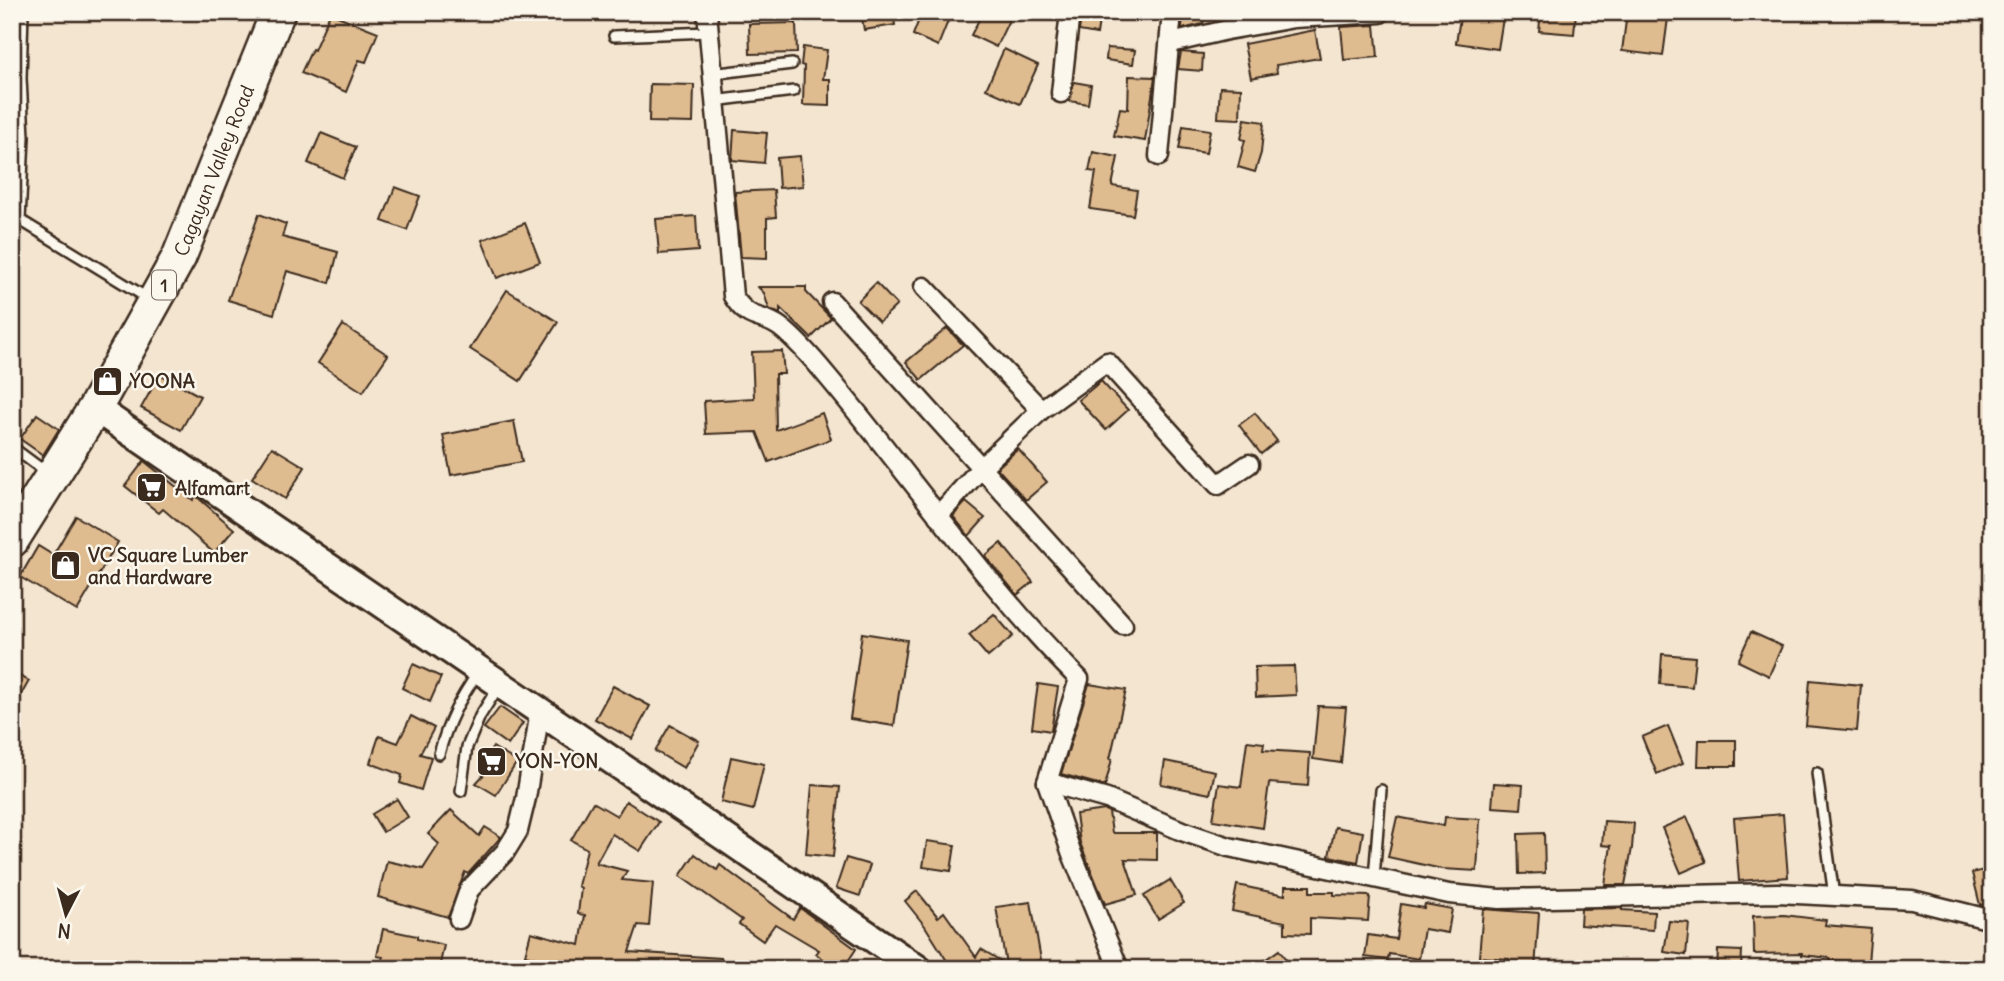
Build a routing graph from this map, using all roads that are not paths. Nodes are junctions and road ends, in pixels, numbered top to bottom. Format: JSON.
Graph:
{"nodes":[{"id":1,"x":23,"y":12,"type":"edge"},
{"id":2,"x":278,"y":12,"type":"edge"},
{"id":3,"x":706,"y":12,"type":"edge"},
{"id":4,"x":1070,"y":12,"type":"edge"},
{"id":5,"x":1172,"y":12,"type":"edge"},
{"id":6,"x":1380,"y":13,"type":"edge"},
{"id":7,"x":708,"y":32,"type":"junction"},
{"id":8,"x":614,"y":36,"type":"dead end"},
{"id":9,"x":1171,"y":43,"type":"junction"},
{"id":10,"x":792,"y":64,"type":"dead end"},
{"id":11,"x":711,"y":74,"type":"junction"},
{"id":12,"x":794,"y":91,"type":"dead end"},
{"id":13,"x":1061,"y":93,"type":"dead end"},
{"id":14,"x":713,"y":102,"type":"junction"},
{"id":15,"x":1159,"y":156,"type":"dead end"},
{"id":16,"x":16,"y":219,"type":"edge"},
{"id":17,"x":924,"y":286,"type":"dead end"},
{"id":18,"x":832,"y":302,"type":"dead end"},
{"id":19,"x":155,"y":303,"type":"junction"},
{"id":20,"x":95,"y":408,"type":"junction"},
{"id":21,"x":1041,"y":410,"type":"junction"},
{"id":22,"x":12,"y":447,"type":"edge"},
{"id":23,"x":1248,"y":464,"type":"dead end"},
{"id":24,"x":982,"y":467,"type":"junction"},
{"id":25,"x":52,"y":477,"type":"junction"},
{"id":26,"x":937,"y":516,"type":"junction"},
{"id":27,"x":12,"y":540,"type":"edge"},
{"id":28,"x":1123,"y":625,"type":"dead end"},
{"id":29,"x":490,"y":677,"type":"junction"},
{"id":30,"x":540,"y":711,"type":"junction"},
{"id":31,"x":439,"y":754,"type":"dead end"},
{"id":32,"x":1817,"y":773,"type":"dead end"},
{"id":33,"x":1047,"y":782,"type":"junction"},
{"id":34,"x":1381,"y":790,"type":"dead end"},
{"id":35,"x":461,"y":791,"type":"dead end"},
{"id":36,"x":1374,"y":878,"type":"junction"},
{"id":37,"x":1833,"y":896,"type":"junction"},
{"id":38,"x":459,"y":919,"type":"dead end"},
{"id":39,"x":1992,"y":920,"type":"edge"},
{"id":40,"x":918,"y":969,"type":"edge"},
{"id":41,"x":1119,"y":969,"type":"edge"}],
"edges":[{"from":1,"to":16,"type":"lane"},
{"from":2,"to":19,"type":"highway","name":"Cagayan Valley Road","number":"1"},
{"from":3,"to":7,"type":"street"},
{"from":4,"to":13,"type":"street"},
{"from":5,"to":9,"type":"street"},
{"from":6,"to":9,"type":"street"},
{"from":7,"to":8,"type":"lane"},
{"from":7,"to":11,"type":"street"},
{"from":9,"to":15,"type":"street"},
{"from":10,"to":11,"type":"lane"},
{"from":11,"to":14,"type":"street"},
{"from":12,"to":14,"type":"lane"},
{"from":14,"to":26,"type":"street"},
{"from":16,"to":19,"type":"lane"},
{"from":17,"to":21,"type":"street"},
{"from":18,"to":24,"type":"street"},
{"from":19,"to":20,"type":"highway","name":"Cagayan Valley Road","number":"1"},
{"from":20,"to":25,"type":"highway","name":"Cagayan Valley Road","number":"1"},
{"from":20,"to":29,"type":"street"},
{"from":21,"to":23,"type":"street"},
{"from":21,"to":24,"type":"street"},
{"from":22,"to":25,"type":"lane"},
{"from":24,"to":26,"type":"street"},
{"from":24,"to":28,"type":"street"},
{"from":25,"to":27,"type":"highway","name":"Cagayan Valley Road","number":"1"},
{"from":26,"to":33,"type":"street"},
{"from":29,"to":30,"type":"street"},
{"from":29,"to":31,"type":"lane"},
{"from":29,"to":35,"type":"lane"},
{"from":30,"to":38,"type":"street"},
{"from":30,"to":40,"type":"street"},
{"from":32,"to":37,"type":"lane"},
{"from":33,"to":36,"type":"street"},
{"from":33,"to":41,"type":"street"},
{"from":34,"to":36,"type":"lane"},
{"from":36,"to":37,"type":"street"},
{"from":37,"to":39,"type":"street"}]}
